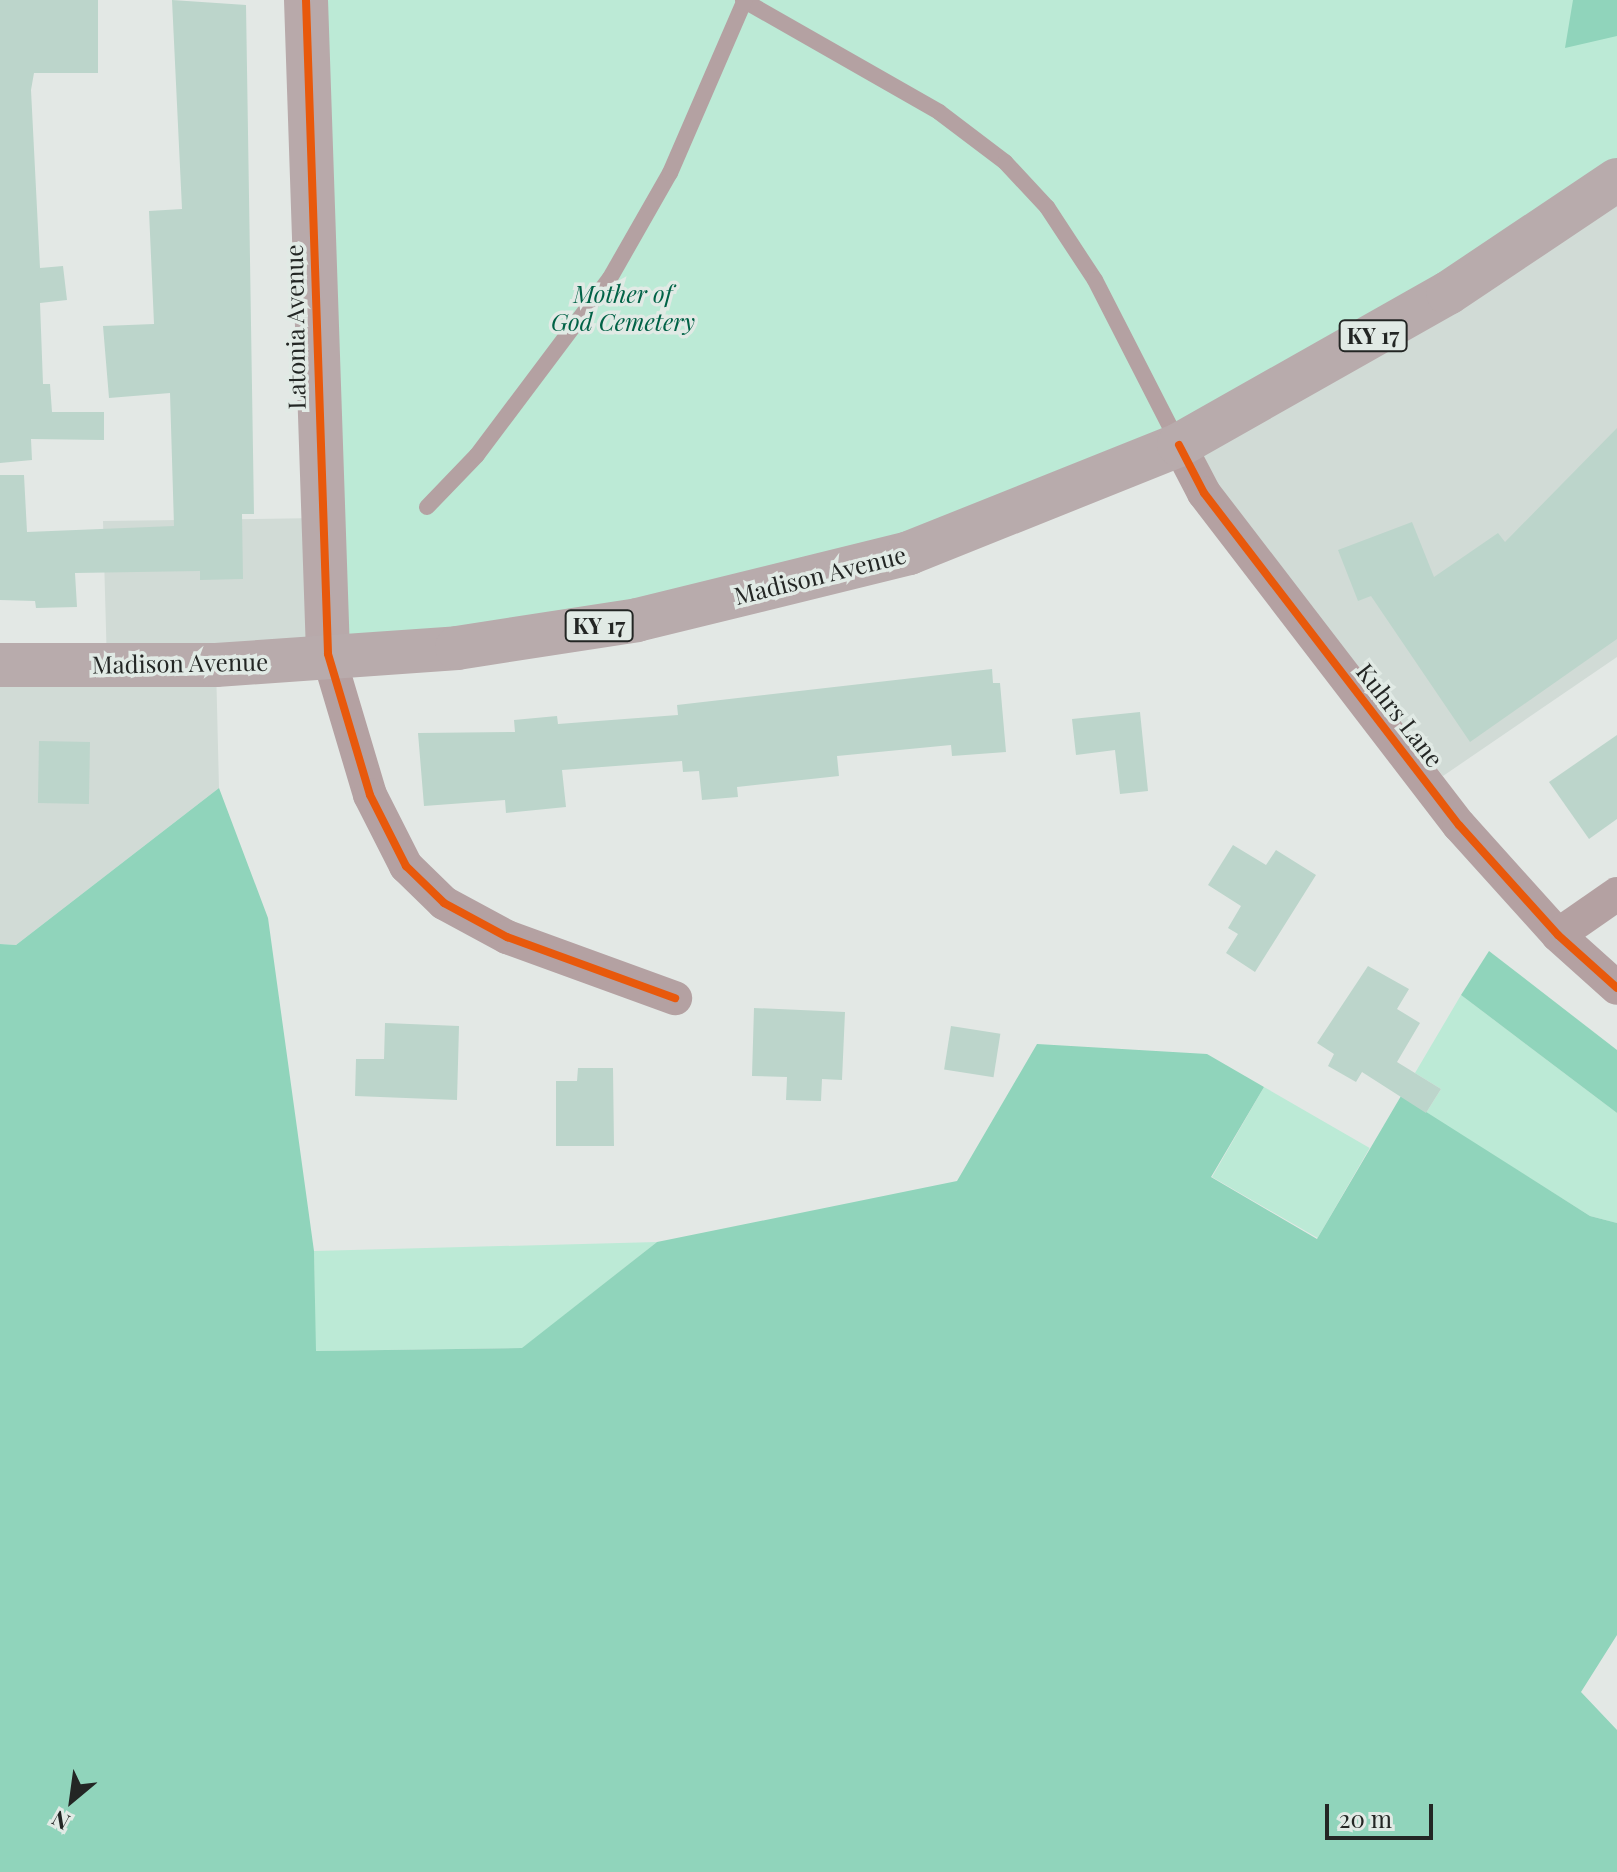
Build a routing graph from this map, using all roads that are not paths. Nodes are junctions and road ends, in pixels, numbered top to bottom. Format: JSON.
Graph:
{"nodes":[{"id":1,"x":306,"y":0,"type":"edge"},
{"id":2,"x":744,"y":2,"type":"edge"},
{"id":3,"x":1617,"y":180,"type":"edge"},
{"id":4,"x":1179,"y":445,"type":"junction"},
{"id":5,"x":427,"y":507,"type":"dead end"},
{"id":6,"x":328,"y":654,"type":"junction"},
{"id":7,"x":0,"y":665,"type":"edge"},
{"id":8,"x":1617,"y":894,"type":"edge"},
{"id":9,"x":1558,"y":935,"type":"junction"},
{"id":10,"x":1617,"y":988,"type":"edge"},
{"id":11,"x":675,"y":998,"type":"dead end"}],
"edges":[{"from":1,"to":6,"type":"street","name":"Latonia Avenue"},
{"from":2,"to":4,"type":"lane"},
{"from":2,"to":5,"type":"lane"},
{"from":3,"to":4,"type":"main road","name":"Madison Avenue","number":"KY 17"},
{"from":4,"to":6,"type":"main road","name":"Madison Avenue","number":"KY 17"},
{"from":4,"to":9,"type":"street","name":"Kuhrs Lane"},
{"from":6,"to":7,"type":"main road","name":"Madison Avenue","number":"KY 17"},
{"from":6,"to":11,"type":"street"},
{"from":8,"to":9,"type":"street"},
{"from":9,"to":10,"type":"street","name":"Kuhrs Lane"}]}
